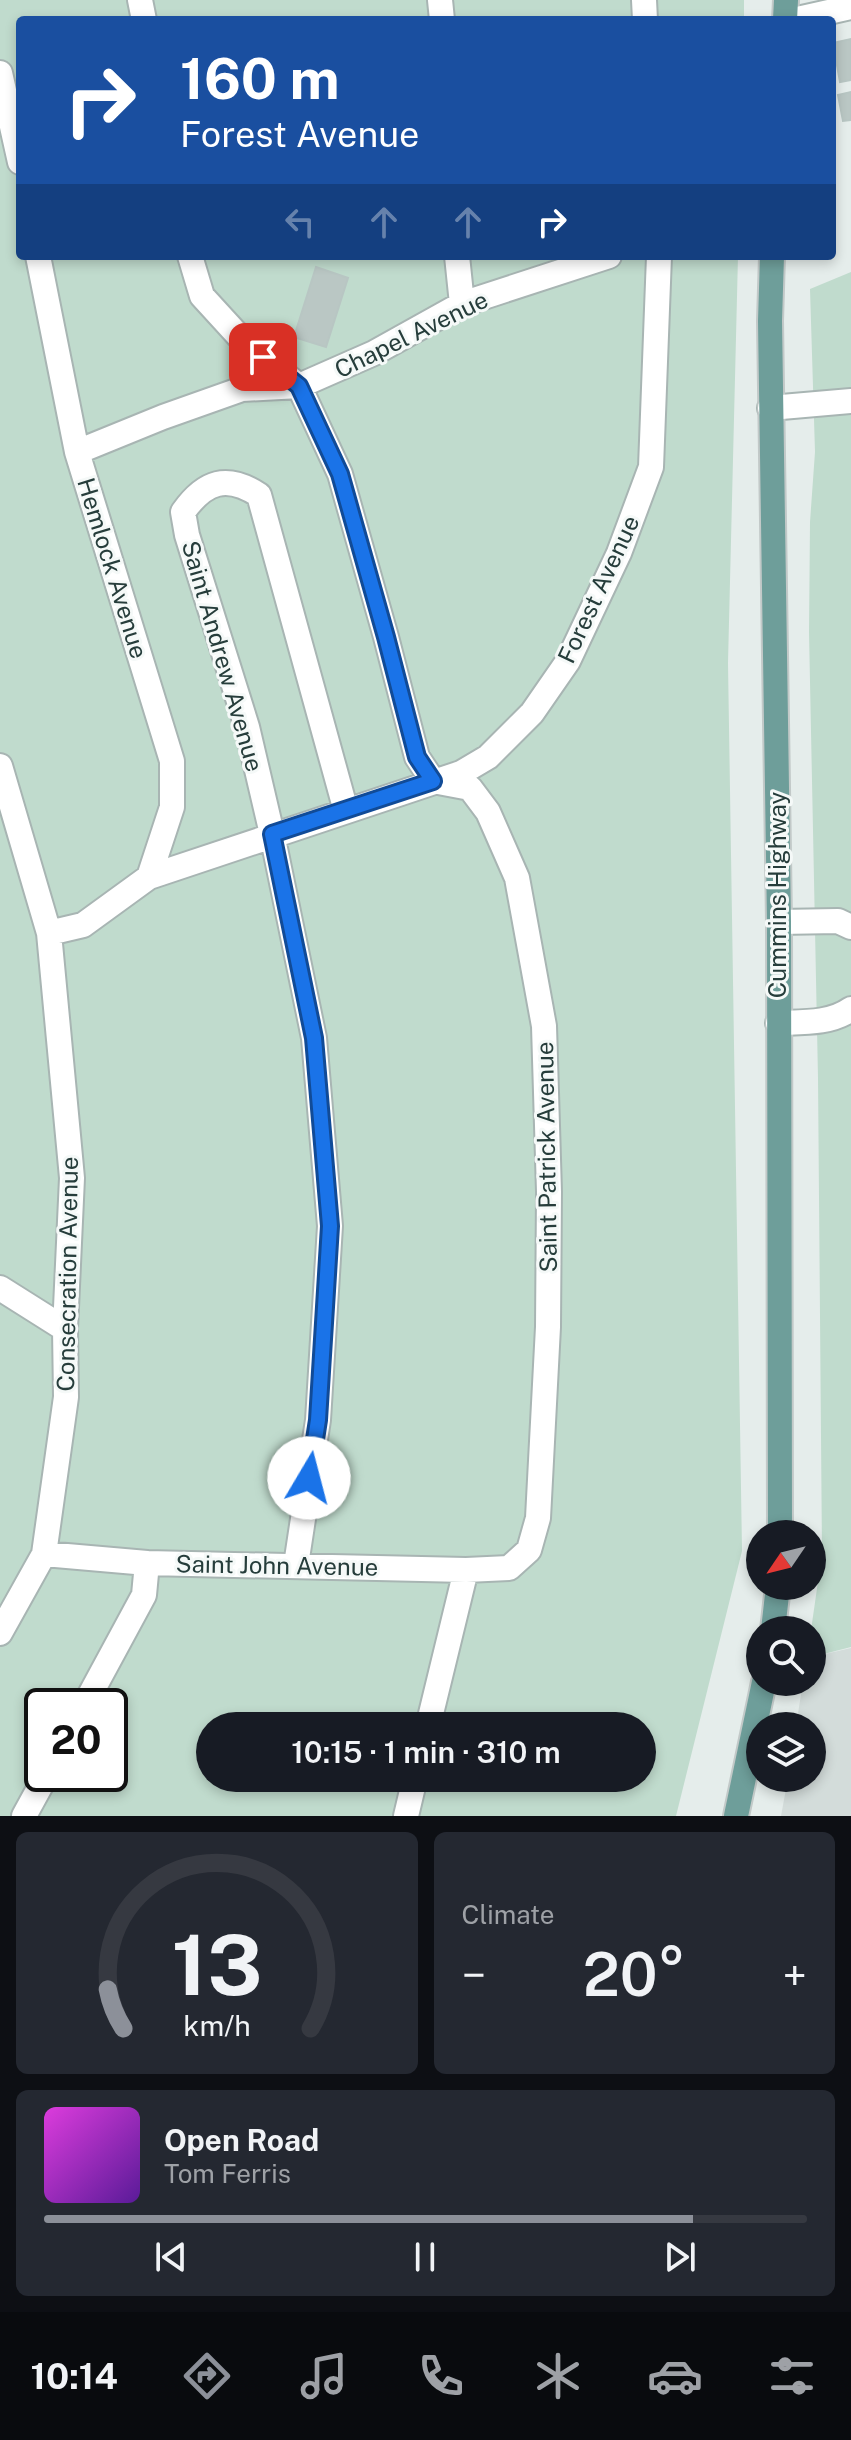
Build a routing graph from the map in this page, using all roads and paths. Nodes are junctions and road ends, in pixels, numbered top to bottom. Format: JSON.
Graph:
{"nodes":[{"id":1,"x":851,"y":7,"type":"edge"},
{"id":2,"x":811,"y":16,"type":"edge"},
{"id":3,"x":0,"y":73,"type":"edge"},
{"id":4,"x":16,"y":144,"type":"edge"},
{"id":5,"x":39,"y":260,"type":"edge"},
{"id":6,"x":191,"y":260,"type":"edge"},
{"id":7,"x":457,"y":260,"type":"edge"},
{"id":8,"x":597,"y":260,"type":"edge"},
{"id":9,"x":659,"y":260,"type":"edge"},
{"id":10,"x":772,"y":260,"type":"edge"},
{"id":11,"x":462,"y":304,"type":"junction"},
{"id":12,"x":299,"y":386,"type":"junction"},
{"id":13,"x":851,"y":401,"type":"edge"},
{"id":14,"x":770,"y":408,"type":"junction"},
{"id":15,"x":77,"y":452,"type":"junction"},
{"id":16,"x":0,"y":766,"type":"edge"},
{"id":17,"x":433,"y":781,"type":"junction"},
{"id":18,"x":6,"y":807,"type":"edge"},
{"id":19,"x":346,"y":811,"type":"junction"},
{"id":20,"x":272,"y":834,"type":"junction"},
{"id":21,"x":149,"y":877,"type":"junction"},
{"id":22,"x":779,"y":922,"type":"junction"},
{"id":23,"x":851,"y":927,"type":"edge"},
{"id":24,"x":49,"y":933,"type":"junction"},
{"id":25,"x":851,"y":1009,"type":"edge"},
{"id":26,"x":778,"y":1023,"type":"junction"},
{"id":27,"x":0,"y":1288,"type":"edge"},
{"id":28,"x":65,"y":1329,"type":"junction"},
{"id":29,"x":780,"y":1520,"type":"edge"},
{"id":30,"x":44,"y":1554,"type":"junction"},
{"id":31,"x":147,"y":1563,"type":"junction"},
{"id":32,"x":296,"y":1565,"type":"junction"},
{"id":33,"x":509,"y":1568,"type":"joint"},
{"id":34,"x":466,"y":1570,"type":"junction"},
{"id":35,"x":0,"y":1633,"type":"edge"},
{"id":36,"x":94,"y":1688,"type":"edge"},
{"id":37,"x":761,"y":1696,"type":"edge"},
{"id":38,"x":431,"y":1712,"type":"edge"},
{"id":39,"x":37,"y":1792,"type":"edge"},
{"id":40,"x":412,"y":1792,"type":"edge"},
{"id":41,"x":24,"y":1816,"type":"edge"},
{"id":42,"x":406,"y":1816,"type":"edge"},
{"id":43,"x":736,"y":1816,"type":"edge"}],
"edges":[{"from":1,"to":2,"type":"street"},
{"from":3,"to":4,"type":"street"},
{"from":5,"to":15,"type":"street","name":"Hemlock Avenue"},
{"from":6,"to":12,"type":"street"},
{"from":7,"to":11,"type":"street"},
{"from":8,"to":11,"type":"street","name":"Chapel Avenue"},
{"from":9,"to":17,"type":"street","name":"Forest Avenue"},
{"from":10,"to":14,"type":"main road","name":"Cummins Highway"},
{"from":11,"to":12,"type":"street","name":"Chapel Avenue"},
{"from":12,"to":15,"type":"street","name":"Chapel Avenue"},
{"from":12,"to":17,"type":"street"},
{"from":13,"to":14,"type":"street"},
{"from":14,"to":22,"type":"main road","name":"Cummins Highway"},
{"from":15,"to":21,"type":"street","name":"Hemlock Avenue"},
{"from":16,"to":18,"type":"street","name":"Consecration Avenue"},
{"from":17,"to":19,"type":"street","name":"Forest Avenue"},
{"from":17,"to":33,"type":"street","name":"Saint Patrick Avenue"},
{"from":18,"to":24,"type":"street","name":"Consecration Avenue"},
{"from":19,"to":20,"type":"street","name":"Forest Avenue"},
{"from":19,"to":20,"type":"street","name":"Saint Andrew Avenue"},
{"from":20,"to":21,"type":"street","name":"Forest Avenue"},
{"from":20,"to":32,"type":"street"},
{"from":21,"to":24,"type":"street","name":"Forest Avenue"},
{"from":22,"to":23,"type":"street"},
{"from":22,"to":26,"type":"main road","name":"Cummins Highway"},
{"from":24,"to":28,"type":"street","name":"Consecration Avenue"},
{"from":25,"to":26,"type":"street"},
{"from":26,"to":29,"type":"main road","name":"Cummins Highway"},
{"from":27,"to":28,"type":"street"},
{"from":28,"to":30,"type":"street","name":"Consecration Avenue"},
{"from":30,"to":31,"type":"street","name":"Saint John Avenue"},
{"from":30,"to":35,"type":"street","name":"Consecration Avenue"},
{"from":31,"to":32,"type":"street","name":"Saint John Avenue"},
{"from":31,"to":36,"type":"street"},
{"from":32,"to":34,"type":"street","name":"Saint John Avenue"},
{"from":33,"to":34,"type":"street","name":"Saint John Avenue"},
{"from":34,"to":38,"type":"street"},
{"from":37,"to":43,"type":"main road"},
{"from":39,"to":41,"type":"street"},
{"from":40,"to":42,"type":"street"}]}
